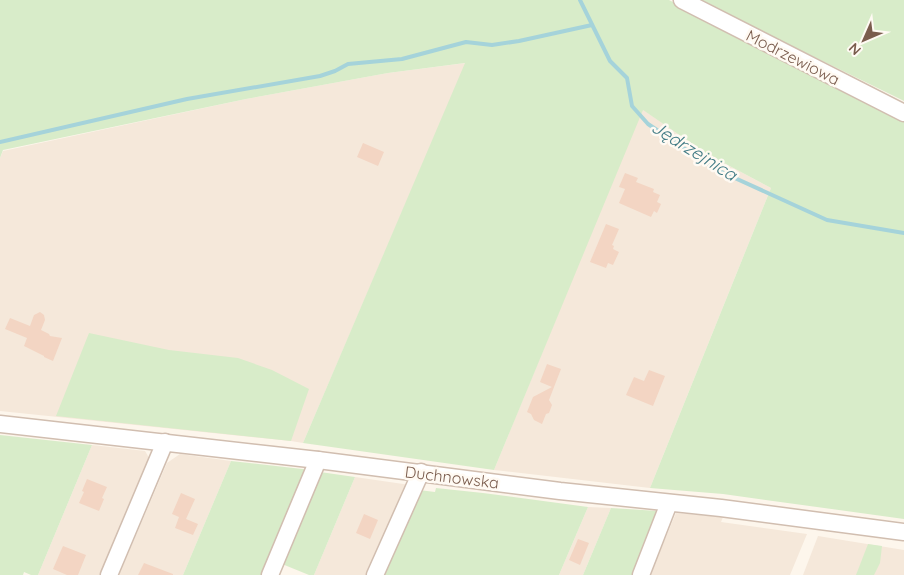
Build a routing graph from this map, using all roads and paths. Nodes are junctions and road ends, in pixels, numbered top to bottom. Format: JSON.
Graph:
{"nodes":[{"id":1,"x":682,"y":0,"type":"edge"},
{"id":2,"x":904,"y":113,"type":"edge"},
{"id":3,"x":0,"y":424,"type":"edge"},
{"id":4,"x":165,"y":442,"type":"junction"},
{"id":5,"x":318,"y":460,"type":"junction"},
{"id":6,"x":421,"y":472,"type":"junction"},
{"id":7,"x":669,"y":503,"type":"junction"},
{"id":8,"x":904,"y":532,"type":"edge"},
{"id":9,"x":109,"y":575,"type":"edge"},
{"id":10,"x":270,"y":575,"type":"edge"},
{"id":11,"x":375,"y":575,"type":"edge"},
{"id":12,"x":640,"y":575,"type":"edge"}],
"edges":[{"from":1,"to":2,"type":"street","name":"Modrzewiowa"},
{"from":3,"to":4,"type":"street","name":"Duchnowska"},
{"from":4,"to":5,"type":"street","name":"Duchnowska"},
{"from":4,"to":9,"type":"street"},
{"from":5,"to":6,"type":"street","name":"Duchnowska"},
{"from":5,"to":10,"type":"street"},
{"from":6,"to":7,"type":"street","name":"Duchnowska"},
{"from":6,"to":11,"type":"street"},
{"from":7,"to":8,"type":"street","name":"Duchnowska"},
{"from":7,"to":12,"type":"street"}]}
